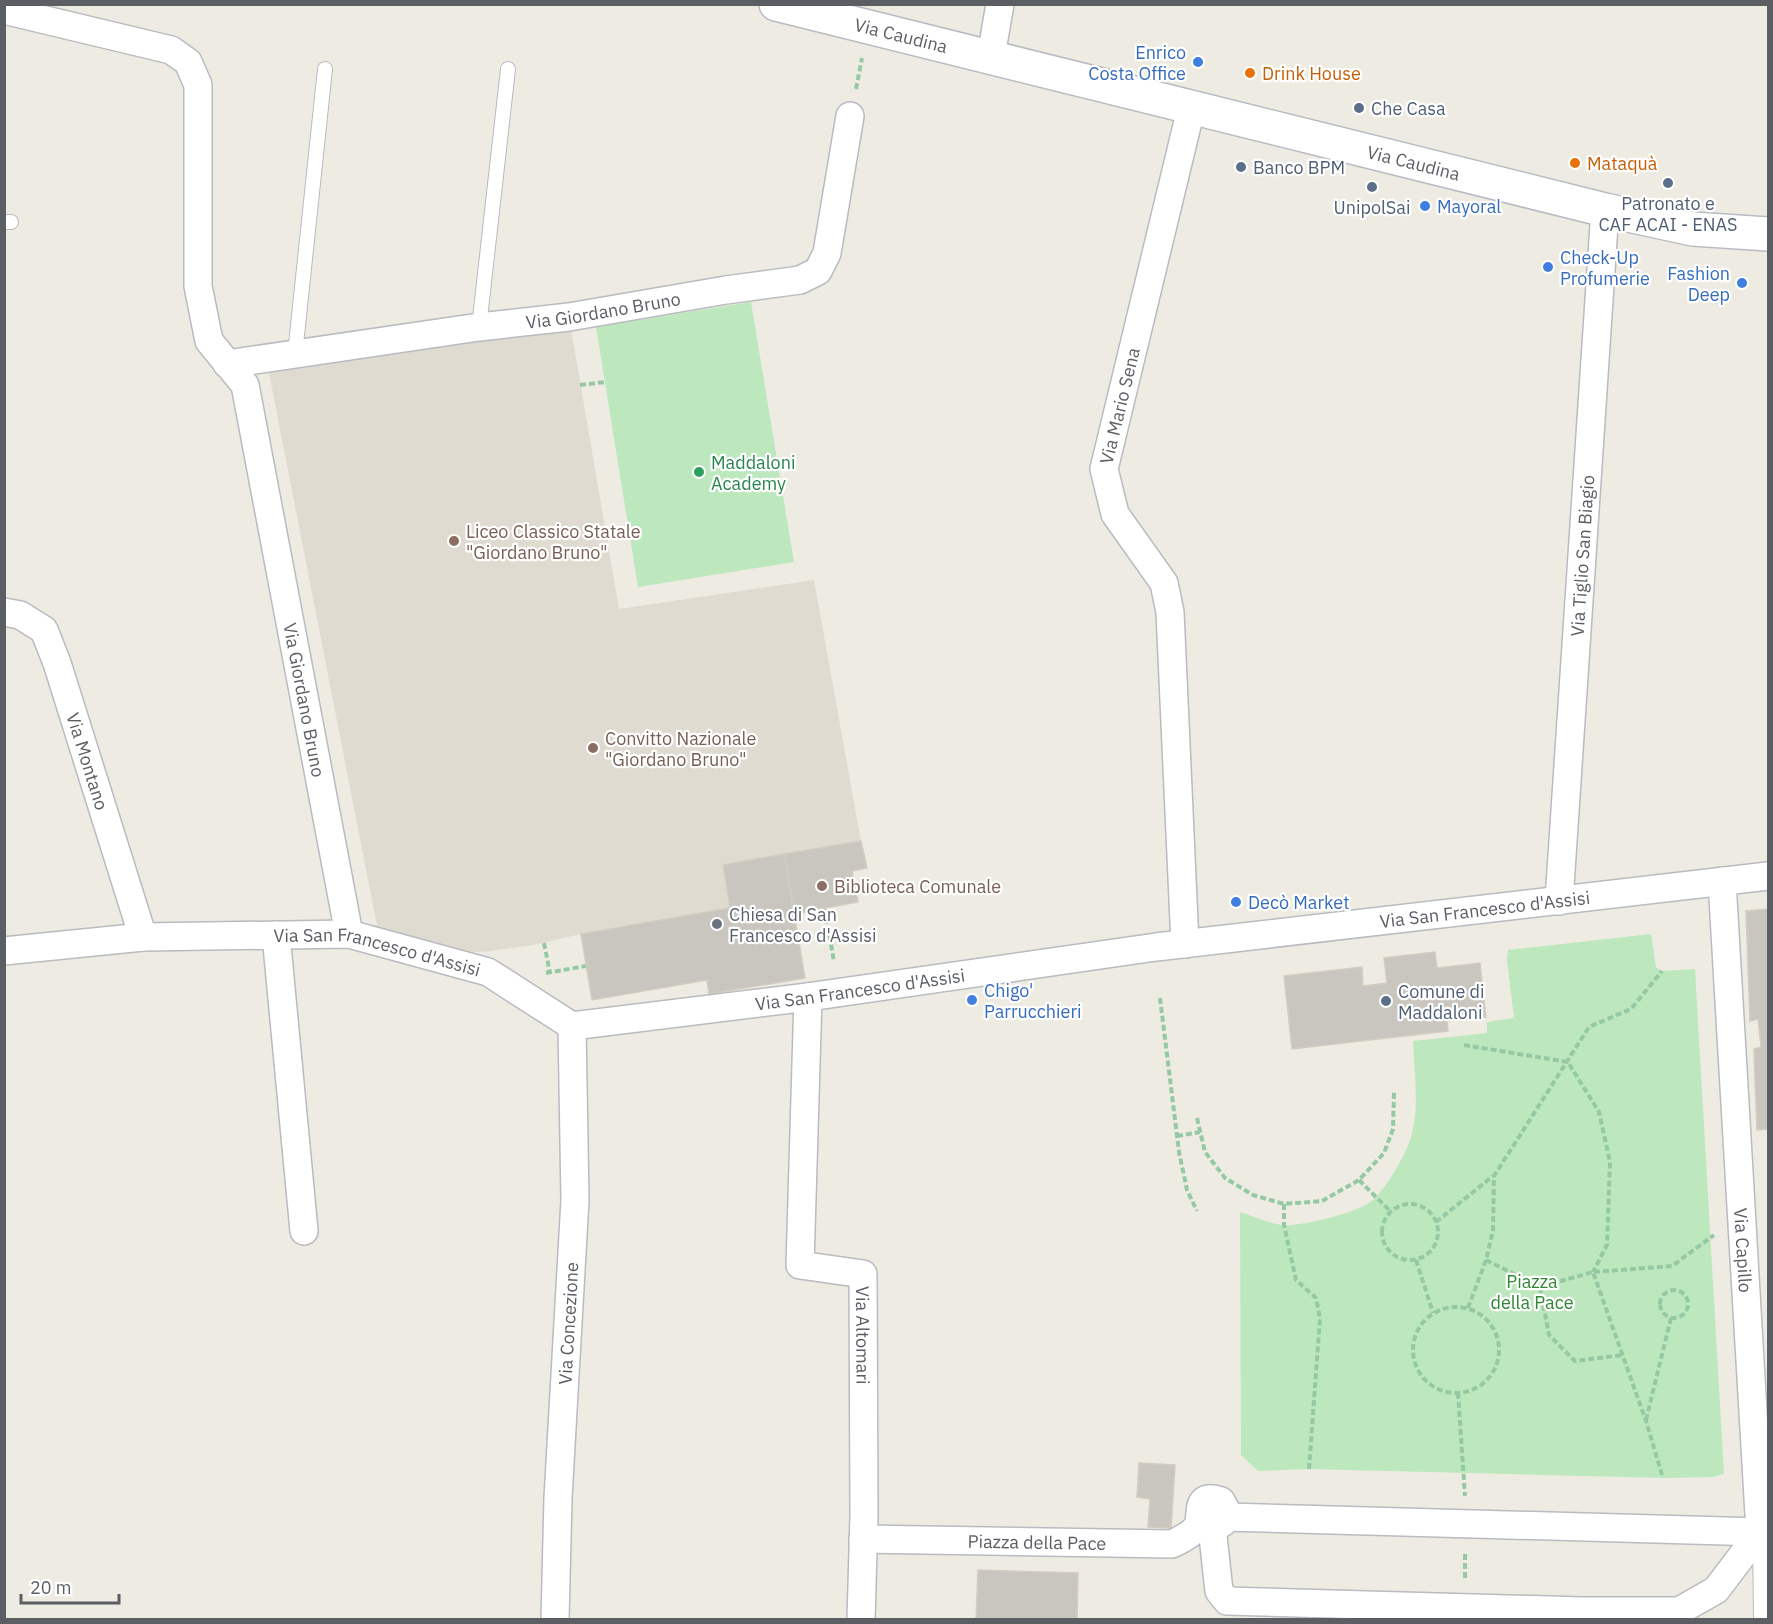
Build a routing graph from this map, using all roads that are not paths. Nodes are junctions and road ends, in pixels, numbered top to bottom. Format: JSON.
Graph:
{"nodes":[{"id":1,"x":776,"y":4,"type":"edge"},
{"id":2,"x":1000,"y":4,"type":"edge"},
{"id":3,"x":4,"y":10,"type":"edge"},
{"id":4,"x":991,"y":57,"type":"junction"},
{"id":5,"x":325,"y":69,"type":"dead end"},
{"id":6,"x":508,"y":69,"type":"dead end"},
{"id":7,"x":1191,"y":109,"type":"junction"},
{"id":8,"x":850,"y":116,"type":"road end"},
{"id":9,"x":1605,"y":210,"type":"junction"},
{"id":10,"x":1768,"y":234,"type":"edge"},
{"id":11,"x":480,"y":327,"type":"junction"},
{"id":12,"x":295,"y":354,"type":"junction"},
{"id":13,"x":227,"y":364,"type":"junction"},
{"id":14,"x":4,"y":612,"type":"edge"},
{"id":15,"x":1768,"y":876,"type":"edge"},
{"id":16,"x":1722,"y":882,"type":"junction"},
{"id":17,"x":1559,"y":901,"type":"junction"},
{"id":18,"x":349,"y":934,"type":"junction"},
{"id":19,"x":276,"y":935,"type":"junction"},
{"id":20,"x":143,"y":937,"type":"junction"},
{"id":21,"x":1185,"y":944,"type":"junction"},
{"id":22,"x":4,"y":951,"type":"edge"},
{"id":23,"x":808,"y":997,"type":"junction"},
{"id":24,"x":572,"y":1026,"type":"junction"},
{"id":25,"x":304,"y":1230,"type":"dead end"},
{"id":26,"x":1213,"y":1521,"type":"junction"},
{"id":27,"x":1760,"y":1532,"type":"junction"},
{"id":28,"x":863,"y":1539,"type":"junction"},
{"id":29,"x":555,"y":1620,"type":"edge"},
{"id":30,"x":861,"y":1620,"type":"edge"},
{"id":31,"x":1761,"y":1620,"type":"edge"}],
"edges":[{"from":1,"to":4,"type":"main road","name":"Via Caudina"},
{"from":2,"to":4,"type":"street"},
{"from":3,"to":13,"type":"street","name":"Via Giordano Bruno"},
{"from":4,"to":7,"type":"main road","name":"Via Caudina"},
{"from":5,"to":12,"type":"lane"},
{"from":6,"to":11,"type":"lane"},
{"from":7,"to":9,"type":"main road","name":"Via Caudina"},
{"from":7,"to":21,"type":"street","name":"Via Mario Sena"},
{"from":8,"to":11,"type":"street","name":"Via Giordano Bruno"},
{"from":9,"to":10,"type":"main road","name":"Via Caudina"},
{"from":9,"to":17,"type":"street","name":"Via Tiglio San Biagio"},
{"from":11,"to":12,"type":"street","name":"Via Giordano Bruno"},
{"from":12,"to":13,"type":"street","name":"Via Giordano Bruno"},
{"from":13,"to":18,"type":"street","name":"Via Giordano Bruno"},
{"from":14,"to":20,"type":"street","name":"Via Montano"},
{"from":15,"to":16,"type":"street","name":"Via San Francesco d'Assisi"},
{"from":16,"to":17,"type":"street","name":"Via San Francesco d'Assisi"},
{"from":16,"to":27,"type":"street","name":"Via Capillo"},
{"from":17,"to":21,"type":"street","name":"Via San Francesco d'Assisi"},
{"from":18,"to":19,"type":"street","name":"Via San Francesco d'Assisi"},
{"from":18,"to":24,"type":"street","name":"Via San Francesco d'Assisi"},
{"from":19,"to":20,"type":"street","name":"Via San Francesco d'Assisi"},
{"from":19,"to":25,"type":"street"},
{"from":20,"to":22,"type":"street","name":"Via San Francesco d'Assisi"},
{"from":21,"to":23,"type":"street","name":"Via San Francesco d'Assisi"},
{"from":23,"to":24,"type":"street","name":"Via San Francesco d'Assisi"},
{"from":23,"to":28,"type":"street","name":"Via Altomari"},
{"from":24,"to":29,"type":"street","name":"Via Concezione"},
{"from":26,"to":27,"type":"street"},
{"from":26,"to":27,"type":"street"},
{"from":26,"to":28,"type":"street","name":"Piazza della Pace"},
{"from":27,"to":31,"type":"lane","name":"Via Capillo"},
{"from":28,"to":30,"type":"street","name":"Via Altomari"}]}
